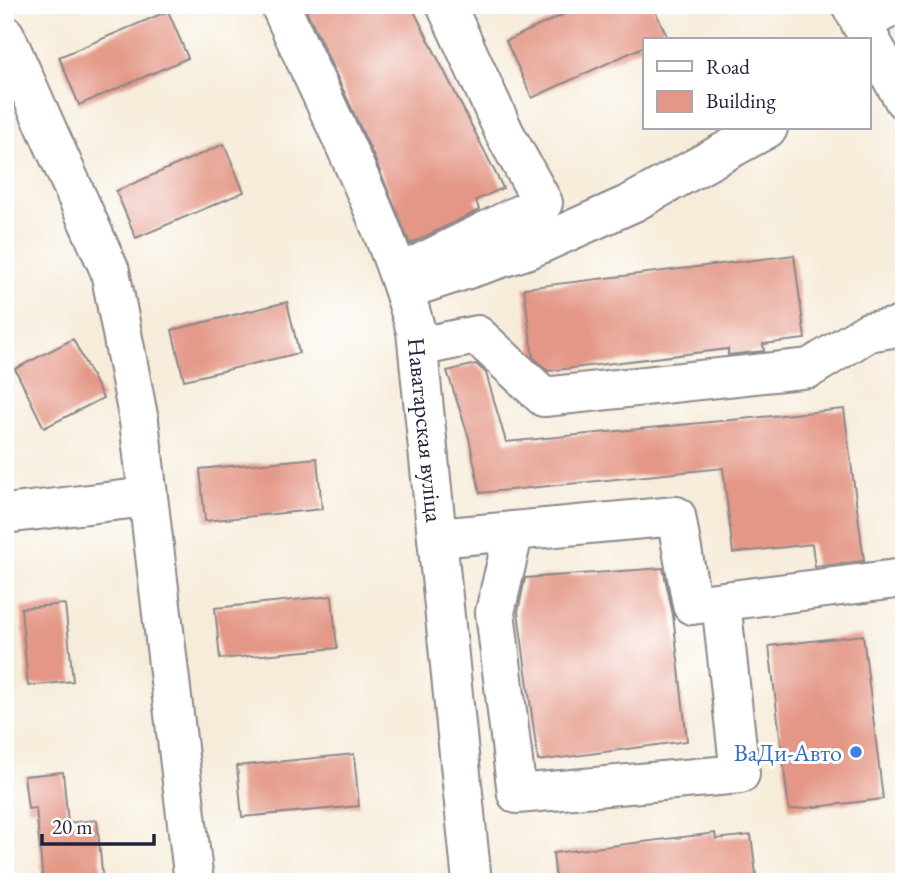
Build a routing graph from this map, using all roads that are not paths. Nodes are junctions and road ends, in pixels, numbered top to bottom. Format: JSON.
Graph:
{"nodes":[{"id":1,"x":280,"y":5,"type":"edge"},
{"id":2,"x":446,"y":5,"type":"edge"},
{"id":3,"x":895,"y":5,"type":"edge"},
{"id":4,"x":857,"y":23,"type":"edge"},
{"id":5,"x":5,"y":35,"type":"edge"},
{"id":6,"x":866,"y":38,"type":"edge"},
{"id":7,"x":870,"y":44,"type":"edge"},
{"id":8,"x":904,"y":100,"type":"edge"},
{"id":9,"x":764,"y":130,"type":"edge"},
{"id":10,"x":401,"y":281,"type":"junction"},
{"id":11,"x":904,"y":326,"type":"edge"},
{"id":12,"x":418,"y":347,"type":"junction"},
{"id":13,"x":147,"y":497,"type":"junction"},
{"id":14,"x":5,"y":514,"type":"edge"},
{"id":15,"x":514,"y":531,"type":"junction"},
{"id":16,"x":437,"y":538,"type":"junction"},
{"id":17,"x":904,"y":578,"type":"edge"},
{"id":18,"x":721,"y":602,"type":"junction"},
{"id":19,"x":194,"y":882,"type":"edge"},
{"id":20,"x":472,"y":882,"type":"edge"}],
"edges":[{"from":1,"to":10,"type":"street","name":"Наватарская вуліца"},
{"from":2,"to":10,"type":"street"},
{"from":3,"to":4,"type":"street"},
{"from":4,"to":6,"type":"street"},
{"from":5,"to":13,"type":"street"},
{"from":7,"to":8,"type":"street"},
{"from":9,"to":10,"type":"street"},
{"from":10,"to":12,"type":"street","name":"Наватарская вуліца"},
{"from":11,"to":12,"type":"street"},
{"from":12,"to":16,"type":"street","name":"Наватарская вуліца"},
{"from":13,"to":14,"type":"street"},
{"from":13,"to":19,"type":"street"},
{"from":15,"to":16,"type":"street"},
{"from":15,"to":18,"type":"street"},
{"from":15,"to":18,"type":"street"},
{"from":16,"to":20,"type":"street","name":"Наватарская вуліца"},
{"from":17,"to":18,"type":"street"}]}
